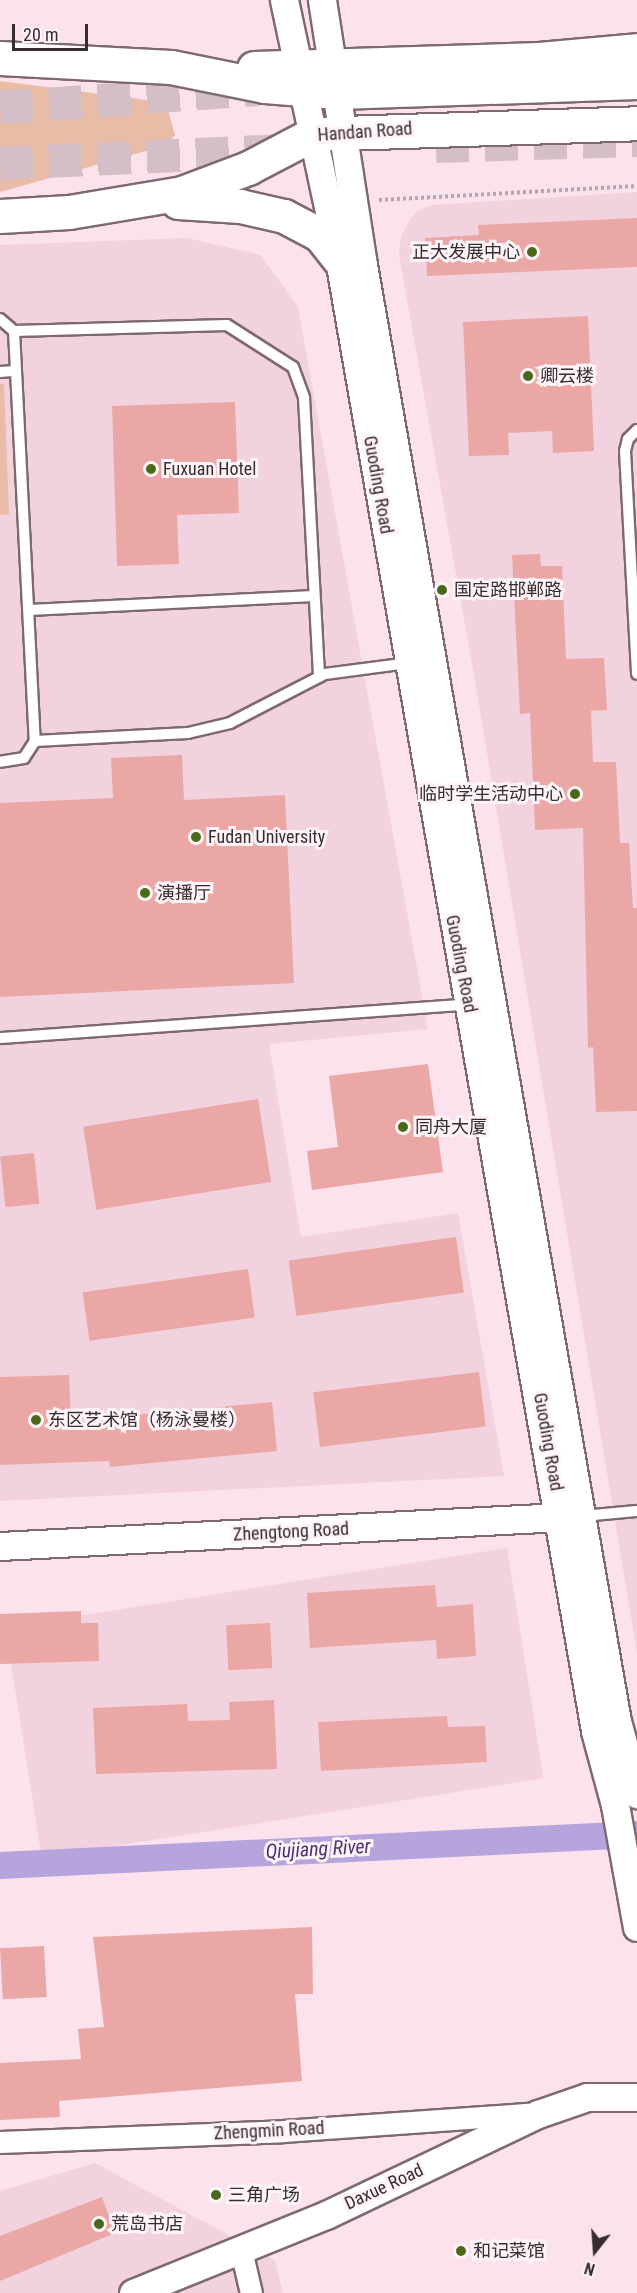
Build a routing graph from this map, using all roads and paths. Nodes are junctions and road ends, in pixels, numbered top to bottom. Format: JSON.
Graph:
{"nodes":[{"id":1,"x":284,"y":0,"type":"edge"},
{"id":2,"x":322,"y":0,"type":"edge"},
{"id":3,"x":637,"y":50,"type":"edge"},
{"id":4,"x":0,"y":58,"type":"edge"},
{"id":5,"x":300,"y":78,"type":"junction"},
{"id":6,"x":336,"y":79,"type":"junction"},
{"id":7,"x":637,"y":82,"type":"edge"},
{"id":8,"x":637,"y":123,"type":"edge"},
{"id":9,"x":328,"y":133,"type":"junction"},
{"id":10,"x":637,"y":186,"type":"edge"},
{"id":11,"x":353,"y":202,"type":"junction"},
{"id":12,"x":125,"y":205,"type":"junction"},
{"id":13,"x":0,"y":216,"type":"edge"},
{"id":14,"x":339,"y":259,"type":"junction"},
{"id":15,"x":0,"y":319,"type":"edge"},
{"id":16,"x":14,"y":331,"type":"junction"},
{"id":17,"x":16,"y":370,"type":"junction"},
{"id":18,"x":0,"y":372,"type":"edge"},
{"id":19,"x":636,"y":430,"type":"edge"},
{"id":20,"x":314,"y":596,"type":"junction"},
{"id":21,"x":29,"y":610,"type":"junction"},
{"id":22,"x":410,"y":663,"type":"junction"},
{"id":23,"x":637,"y":674,"type":"edge"},
{"id":24,"x":319,"y":677,"type":"junction"},
{"id":25,"x":35,"y":741,"type":"junction"},
{"id":26,"x":0,"y":762,"type":"edge"},
{"id":27,"x":469,"y":1004,"type":"junction"},
{"id":28,"x":0,"y":1038,"type":"edge"},
{"id":29,"x":637,"y":1511,"type":"edge"},
{"id":30,"x":572,"y":1517,"type":"junction"},
{"id":31,"x":0,"y":1546,"type":"edge"},
{"id":32,"x":626,"y":1799,"type":"edge"},
{"id":33,"x":637,"y":1927,"type":"edge"},
{"id":34,"x":637,"y":2097,"type":"edge"},
{"id":35,"x":538,"y":2114,"type":"junction"},
{"id":36,"x":0,"y":2142,"type":"edge"},
{"id":37,"x":241,"y":2250,"type":"junction"},
{"id":38,"x":133,"y":2293,"type":"edge"},
{"id":39,"x":251,"y":2293,"type":"edge"}],
"edges":[{"from":1,"to":5,"type":"street","name":"Guoding Road"},
{"from":2,"to":6,"type":"street","name":"Guoding Road"},
{"from":3,"to":6,"type":"main road"},
{"from":4,"to":5,"type":"main road"},
{"from":5,"to":6,"type":"main road"},
{"from":5,"to":9,"type":"street","name":"Guoding Road"},
{"from":6,"to":7,"type":"main road"},
{"from":6,"to":9,"type":"street","name":"Guoding Road"},
{"from":8,"to":9,"type":"main road","name":"Handan Road"},
{"from":9,"to":11,"type":"street","name":"Guoding Road"},
{"from":9,"to":12,"type":"main road","name":"Handan Road"},
{"from":9,"to":14,"type":"street","name":"Guoding Road"},
{"from":10,"to":11,"type":"path"},
{"from":11,"to":30,"type":"street","name":"Guoding Road"},
{"from":12,"to":13,"type":"main road","name":"Handan Road"},
{"from":12,"to":14,"type":"main road"},
{"from":14,"to":22,"type":"street","name":"Guoding Road"},
{"from":15,"to":16,"type":"lane"},
{"from":16,"to":17,"type":"lane"},
{"from":16,"to":20,"type":"lane"},
{"from":17,"to":18,"type":"lane"},
{"from":17,"to":21,"type":"lane"},
{"from":19,"to":23,"type":"lane"},
{"from":20,"to":21,"type":"lane"},
{"from":20,"to":24,"type":"lane"},
{"from":21,"to":25,"type":"lane"},
{"from":22,"to":24,"type":"lane"},
{"from":22,"to":27,"type":"street","name":"Guoding Road"},
{"from":24,"to":25,"type":"lane"},
{"from":25,"to":26,"type":"lane"},
{"from":27,"to":28,"type":"lane"},
{"from":27,"to":30,"type":"street","name":"Guoding Road"},
{"from":29,"to":30,"type":"lane"},
{"from":30,"to":31,"type":"street","name":"Zhengtong Road"},
{"from":30,"to":32,"type":"street","name":"Guoding Road"},
{"from":32,"to":33,"type":"street","name":"Guoding Road"},
{"from":34,"to":35,"type":"street","name":"Daxue Road"},
{"from":35,"to":36,"type":"street","name":"Zhengmin Road"},
{"from":35,"to":37,"type":"street","name":"Daxue Road"},
{"from":37,"to":38,"type":"street","name":"Daxue Road"},
{"from":37,"to":39,"type":"street"}]}
